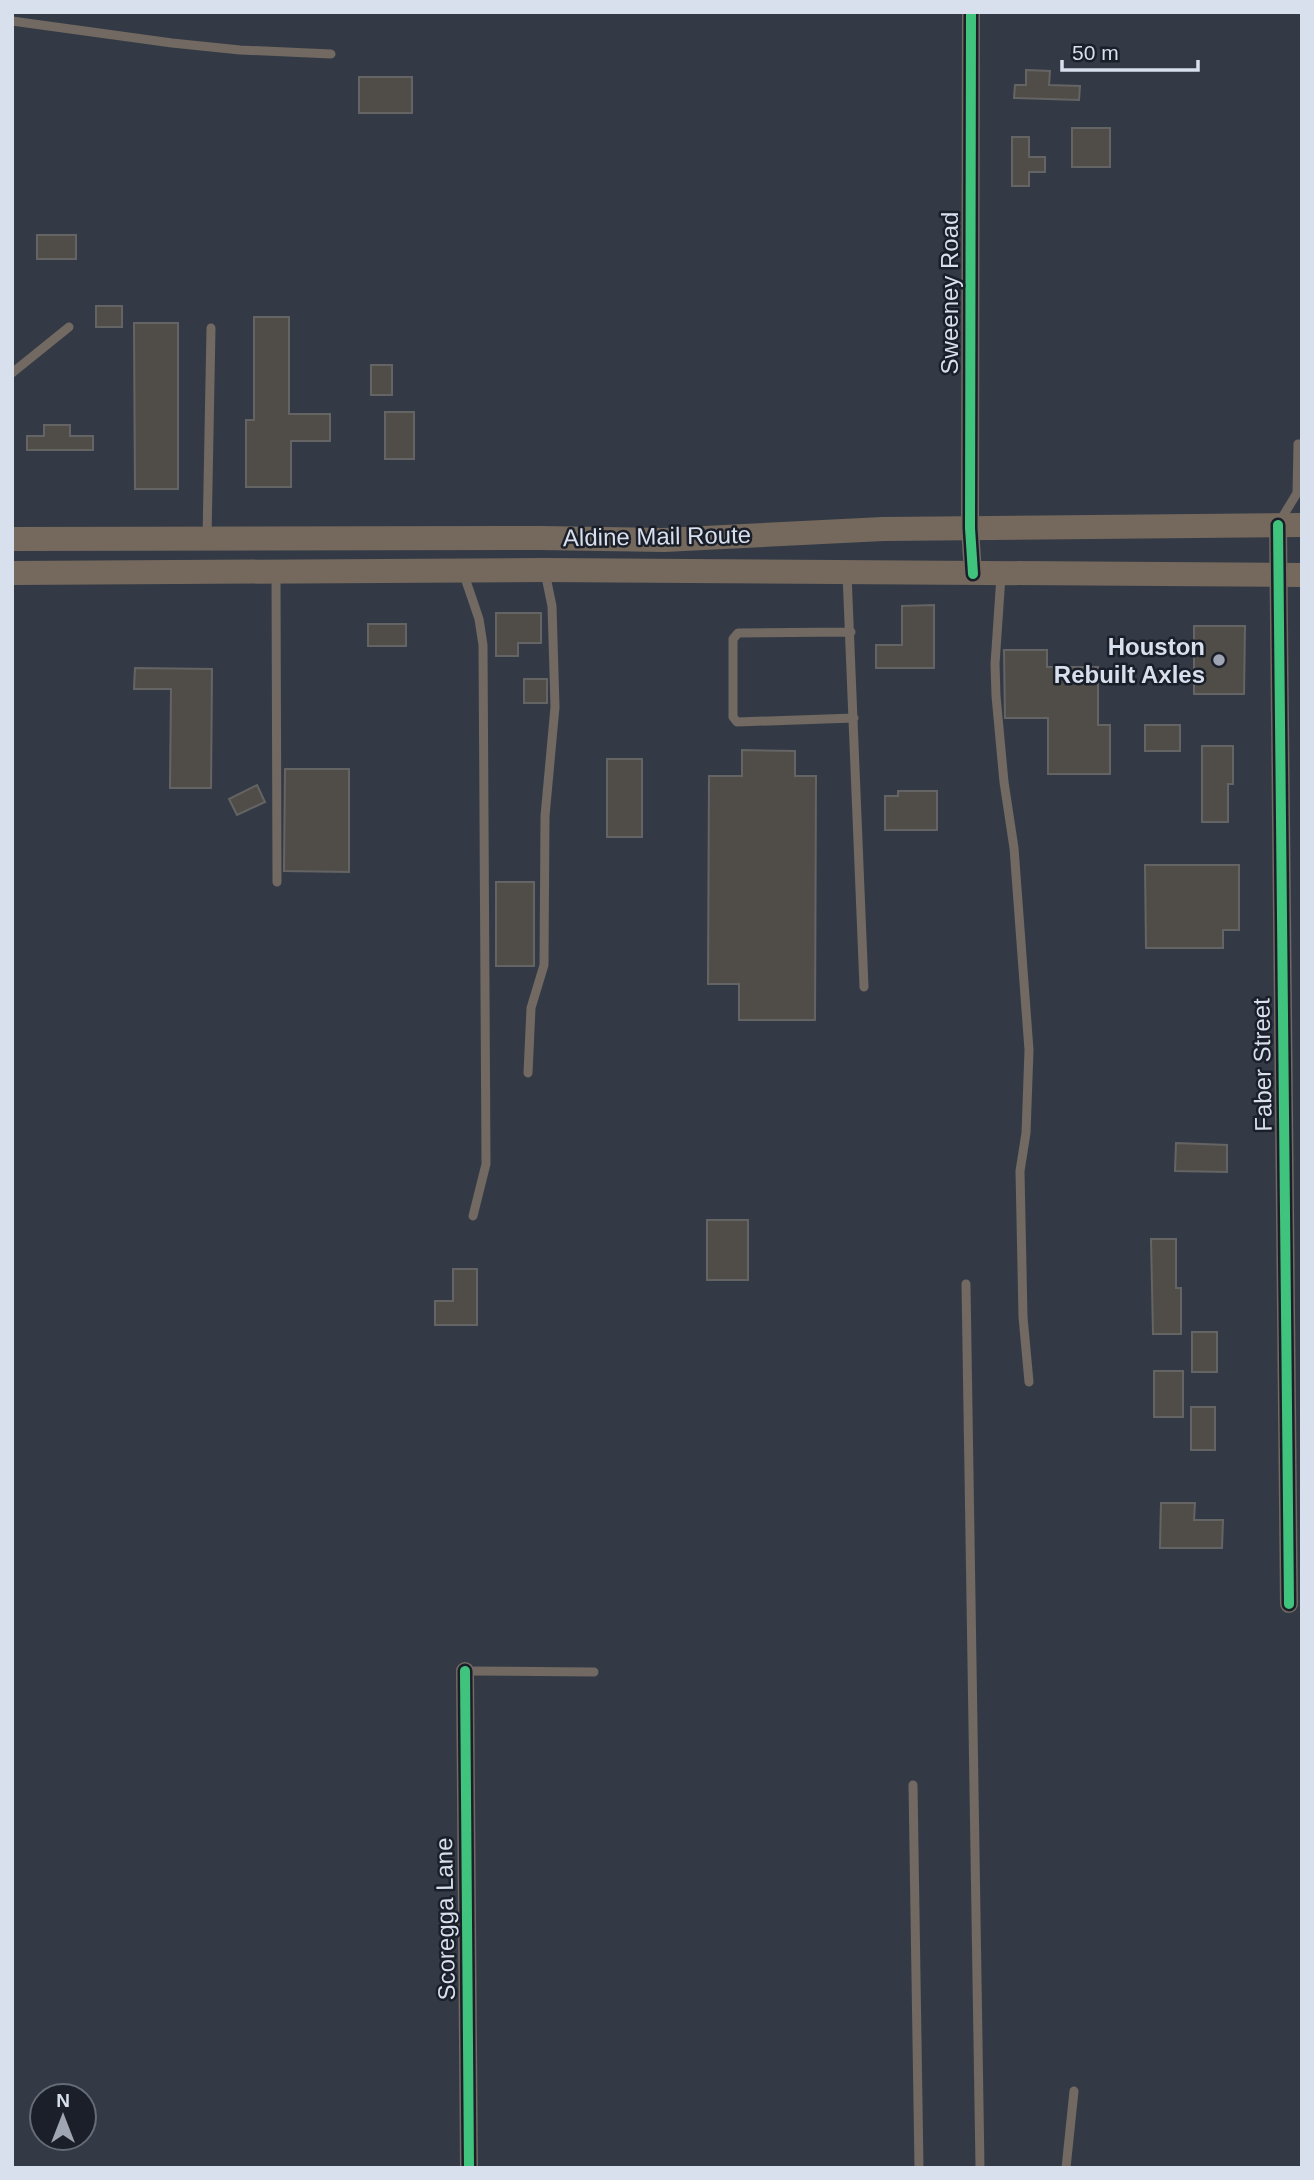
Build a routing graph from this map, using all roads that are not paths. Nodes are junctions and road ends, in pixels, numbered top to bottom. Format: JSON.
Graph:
{"nodes":[{"id":1,"x":971,"y":12,"type":"edge"},
{"id":2,"x":12,"y":21,"type":"edge"},
{"id":3,"x":331,"y":54,"type":"dead end"},
{"id":4,"x":69,"y":327,"type":"dead end"},
{"id":5,"x":211,"y":328,"type":"dead end"},
{"id":6,"x":12,"y":373,"type":"edge"},
{"id":7,"x":1302,"y":444,"type":"edge"},
{"id":8,"x":1290,"y":525,"type":"edge"},
{"id":9,"x":970,"y":528,"type":"junction"},
{"id":10,"x":844,"y":531,"type":"junction"},
{"id":11,"x":541,"y":538,"type":"junction"},
{"id":12,"x":12,"y":539,"type":"edge"},
{"id":13,"x":207,"y":540,"type":"junction"},
{"id":14,"x":276,"y":570,"type":"junction"},
{"id":15,"x":544,"y":570,"type":"junction"},
{"id":16,"x":210,"y":571,"type":"junction"},
{"id":17,"x":463,"y":571,"type":"junction"},
{"id":18,"x":847,"y":572,"type":"junction"},
{"id":19,"x":12,"y":573,"type":"edge"},
{"id":20,"x":973,"y":574,"type":"junction"},
{"id":21,"x":1001,"y":574,"type":"junction"},
{"id":22,"x":1290,"y":575,"type":"edge"},
{"id":23,"x":851,"y":632,"type":"junction"},
{"id":24,"x":854,"y":718,"type":"junction"},
{"id":25,"x":277,"y":882,"type":"dead end"},
{"id":26,"x":864,"y":987,"type":"dead end"},
{"id":27,"x":528,"y":1073,"type":"dead end"},
{"id":28,"x":473,"y":1216,"type":"dead end"},
{"id":29,"x":966,"y":1284,"type":"dead end"},
{"id":30,"x":1028,"y":1382,"type":"dead end"},
{"id":31,"x":1289,"y":1604,"type":"dead end"},
{"id":32,"x":465,"y":1671,"type":"joint"},
{"id":33,"x":594,"y":1672,"type":"dead end"},
{"id":34,"x":913,"y":1786,"type":"dead end"},
{"id":35,"x":1074,"y":2091,"type":"dead end"},
{"id":36,"x":469,"y":2168,"type":"edge"},
{"id":37,"x":919,"y":2168,"type":"edge"},
{"id":38,"x":981,"y":2168,"type":"edge"},
{"id":39,"x":1066,"y":2168,"type":"edge"}],
"edges":[{"from":1,"to":9,"type":"street","name":"Sweeney Road"},
{"from":2,"to":3,"type":"lane"},
{"from":4,"to":6,"type":"lane"},
{"from":5,"to":13,"type":"lane"},
{"from":7,"to":8,"type":"lane"},
{"from":8,"to":9,"type":"main road","name":"Aldine Mail Route"},
{"from":8,"to":22,"type":"street","name":"Faber Street"},
{"from":9,"to":10,"type":"main road","name":"Aldine Mail Route"},
{"from":9,"to":20,"type":"street","name":"Sweeney Road"},
{"from":10,"to":11,"type":"main road","name":"Aldine Mail Route"},
{"from":10,"to":18,"type":"main road"},
{"from":11,"to":13,"type":"main road","name":"Aldine Mail Route"},
{"from":11,"to":15,"type":"main road"},
{"from":12,"to":13,"type":"main road","name":"Aldine Mail Route"},
{"from":13,"to":16,"type":"main road"},
{"from":14,"to":16,"type":"main road","name":"Aldine Mail Route"},
{"from":14,"to":17,"type":"main road","name":"Aldine Mail Route"},
{"from":14,"to":25,"type":"lane"},
{"from":15,"to":17,"type":"main road","name":"Aldine Mail Route"},
{"from":15,"to":18,"type":"main road","name":"Aldine Mail Route"},
{"from":15,"to":27,"type":"lane"},
{"from":16,"to":19,"type":"main road","name":"Aldine Mail Route"},
{"from":17,"to":28,"type":"lane"},
{"from":18,"to":20,"type":"main road","name":"Aldine Mail Route"},
{"from":18,"to":23,"type":"lane"},
{"from":20,"to":21,"type":"main road","name":"Aldine Mail Route"},
{"from":21,"to":22,"type":"main road","name":"Aldine Mail Route"},
{"from":21,"to":30,"type":"lane"},
{"from":22,"to":31,"type":"street","name":"Faber Street"},
{"from":23,"to":24,"type":"lane"},
{"from":23,"to":24,"type":"lane"},
{"from":24,"to":26,"type":"lane"},
{"from":29,"to":38,"type":"lane"},
{"from":32,"to":33,"type":"lane"},
{"from":32,"to":36,"type":"street","name":"Scoregga Lane"},
{"from":34,"to":37,"type":"lane"},
{"from":35,"to":39,"type":"lane"}]}
